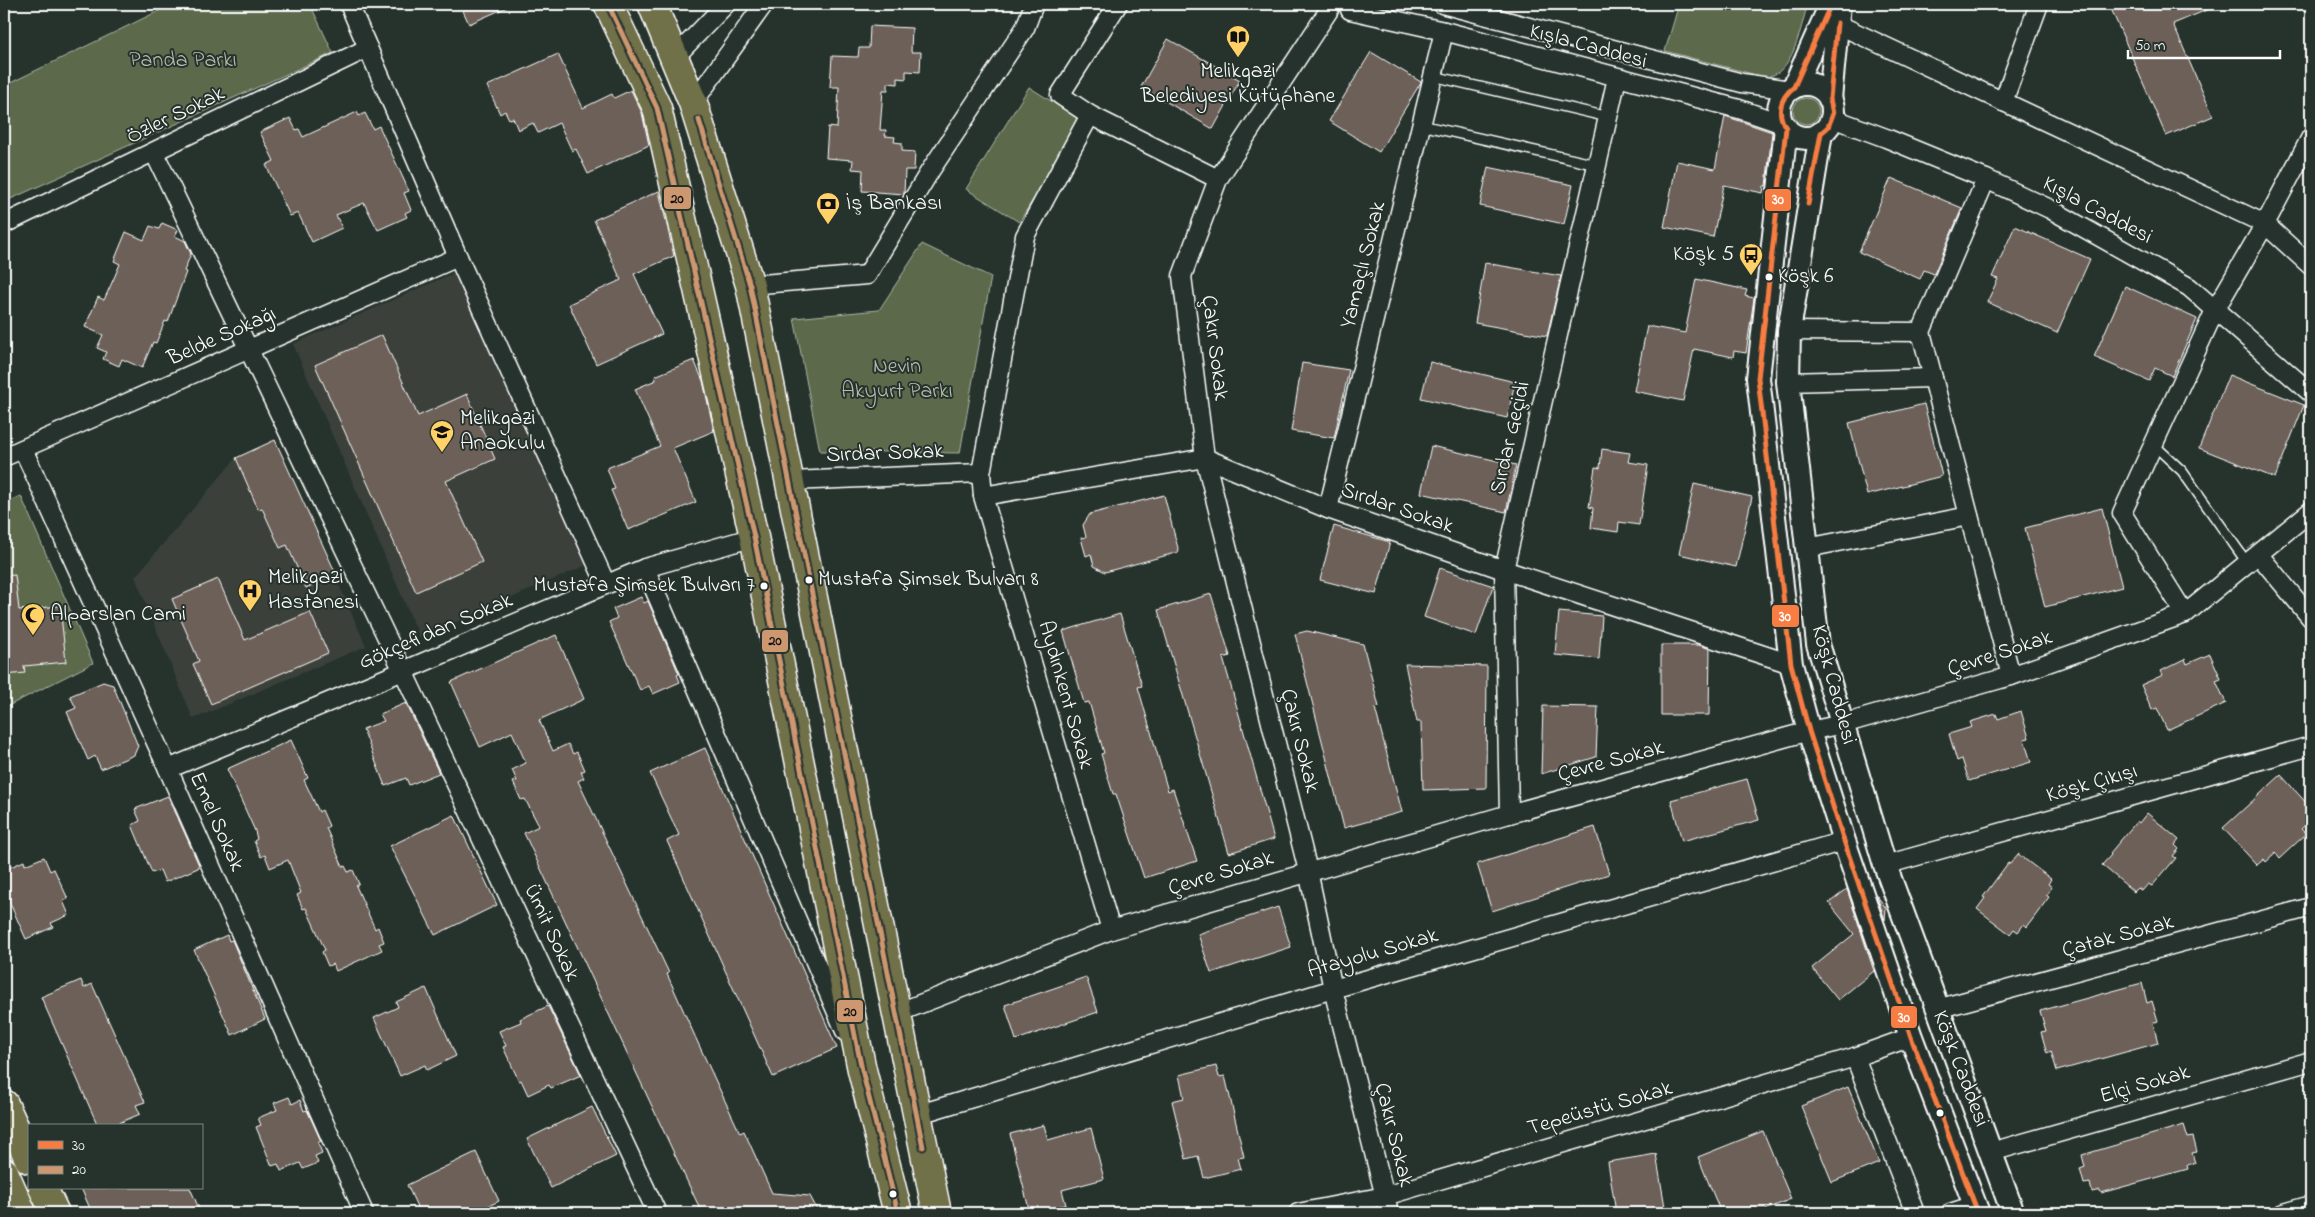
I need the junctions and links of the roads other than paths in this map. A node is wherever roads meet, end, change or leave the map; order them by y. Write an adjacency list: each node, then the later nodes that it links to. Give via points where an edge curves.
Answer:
1 (350, 4): 14 (street)
2 (608, 4): 53 (main road, via 657,108)
3 (652, 4): 15 (main road)
4 (726, 4): 15 (street)
5 (764, 4): 20 (street)
6 (1034, 4): 35 (street, via 1025,28 867,275)
7 (1118, 4): 21 (street, via 1060,95)
8 (1442, 4): 18 (street, Kışla Caddesi, via 1742,83)
9 (2038, 4): 19 (street)
10 (1325, 7): 11 (street, Kışla Caddesi, via 1341,13); 29 (street)
11 (1354, 7): 13 (street, Kışla Caddesi)
12 (1836, 11): 18 (street); 19 (street); 23 (street, Köşk Caddesi)
13 (1444, 31): 16 (street, Yamaçlı Sokak); 17 (street, Kışla Caddesi)
14 (368, 48): 27 (street, Özler Sokak); 33 (street)
15 (675, 57): 20 (main road)
16 (1433, 76): 22 (lane); 24 (street, Yamaçlı Sokak)
17 (1617, 78): 22 (street, Sırdar Geçidi); 25 (street, Kışla Caddesi, via 1739,109)
18 (1792, 88): 23 (street, via 1803,84 1822,88); 25 (street, via 1780,106)
19 (2003, 102): 32 (street)
20 (694, 103): 35 (main road)
21 (1090, 115): 29 (street); 47 (street, Aydınkent Sokak, via 1025,236)
22 (1608, 117): 28 (street, Sırdar Geçidi)
23 (1828, 117): 25 (street, via 1802,137); 30 (street, Kışla Caddesi); 37 (street, Köşk Caddesi)
24 (1421, 124): 28 (lane); 50 (street, Yamaçlı Sokak)
25 (1784, 126): 61 (street, Köşk Caddesi, via 1758,378)
26 (2311, 137): 32 (street)
27 (154, 152): 31 (street, Özler Sokak); 39 (street, Ümit Sokak)
28 (1597, 165): 57 (street, Sırdar Geçidi)
29 (1218, 179): 46 (street, Çakır Sokak, via 1182,276)
30 (1986, 179): 36 (street, Kışla Caddesi, via 2050,209 2189,287); 38 (street)
31 (4, 224)
32 (2265, 224): 34 (street); 36 (street)
33 (458, 257): 39 (street, Belde Sokağı); 58 (street)
34 (2311, 266)
35 (750, 285): 48 (main road)
36 (2215, 310): 42 (street, Kışla Caddesi); 43 (street)
37 (1789, 331): 38 (street); 41 (street, Köşk Caddesi)
38 (1921, 332): 40 (street)
39 (249, 349): 44 (street, Belde Sokağı); 62 (street, Ümit Sokak)
40 (1933, 378): 41 (street); 52 (street)
41 (1788, 382): 54 (street, Köşk Caddesi)
42 (2311, 393)
43 (2153, 444): 55 (lane, via 2182,470); 59 (street, via 2122,513)
44 (23, 449): 45 (street, Belde Sokağı); 67 (street, Emel Sokak)
45 (4, 458)
46 (1205, 458): 49 (street); 50 (street, Sırdar Sokak); 71 (street, Çakır Sokak)
47 (981, 473): 48 (street, Sırdar Sokak); 49 (street, Aydınkent Sokak)
48 (790, 481): 76 (main road)
49 (983, 496): 73 (street, Aydınkent Sokak)
50 (1328, 509): 57 (street, Sırdar Sokak)
51 (2311, 511): 55 (street, Çevre Sokak)
52 (1969, 516): 54 (street); 63 (street)
53 (754, 537): 56 (street, Gökçefidan Sokak); 80 (main road)
54 (1807, 548): 64 (street, Köşk Caddesi, via 1818,644)
55 (2254, 560): 59 (street, Çevre Sokak); 60 (street)
56 (645, 568): 58 (street, Gökçefidan Sokak); 80 (street)
57 (1504, 570): 61 (street, Sırdar Sokak); 68 (street, Sırdar Geçidi)
58 (606, 584): 62 (street, Gökçefidan Sokak)
59 (2185, 614): 63 (street, Çevre Sokak)
60 (2311, 618)
61 (1791, 664): 65 (street, Köşk Caddesi)
62 (403, 671): 67 (street, Gökçefidan Sokak); 93 (street, Ümit Sokak)
63 (2011, 676): 64 (street, Çevre Sokak)
64 (1843, 724): 65 (street, Çevre Sokak); 70 (street, Köşk Caddesi)
65 (1809, 731): 68 (street, Çevre Sokak); 69 (street, Köşk Caddesi)
66 (2311, 746): 70 (street, Köşk Çıkışı)
67 (168, 769): 92 (street, Emel Sokak)
68 (1509, 814): 71 (street, Çevre Sokak)
69 (1844, 841): 74 (street, Atayolu Sokak); 77 (street, Köşk Caddesi)
70 (1885, 865): 75 (street, Köşk Caddesi)
71 (1308, 871): 73 (street, Çevre Sokak); 74 (street, Çakır Sokak)
72 (2311, 908): 75 (street, Çatak Sokak)
73 (1111, 930): 76 (street, Çevre Sokak)
74 (1333, 989): 82 (street, Atayolu Sokak); 87 (street, Çakır Sokak)
75 (1938, 1009): 83 (street, Köşk Caddesi)
76 (897, 1012): 82 (main road)
77 (1911, 1037): 78 (street, Tepeüstü Sokak); 89 (street, Köşk Caddesi)
78 (1855, 1057): 87 (street, Tepeüstü Sokak); 98 (street)
79 (2311, 1061): 83 (street, Elçi Sokak)
80 (862, 1070): 94 (main road)
81 (4, 1104): 84 (main road)
82 (916, 1115): 95 (main road)
83 (1991, 1152): 100 (street, Köşk Caddesi)
84 (28, 1157)
85 (6, 1182): 90 (main road)
86 (44, 1190): 91 (main road)
87 (1385, 1196): 96 (street, Tepeüstü Sokak); 97 (street, Çakır Sokak)
88 (2311, 1205): 101 (street)
89 (1976, 1209): 99 (street)
90 (22, 1213)
91 (55, 1213)
92 (364, 1213)
93 (657, 1213)
94 (898, 1213)
95 (937, 1213)
96 (1298, 1213)
97 (1389, 1213)
98 (1915, 1213)
99 (1950, 1213)
100 (2013, 1213)
101 (2283, 1213)

